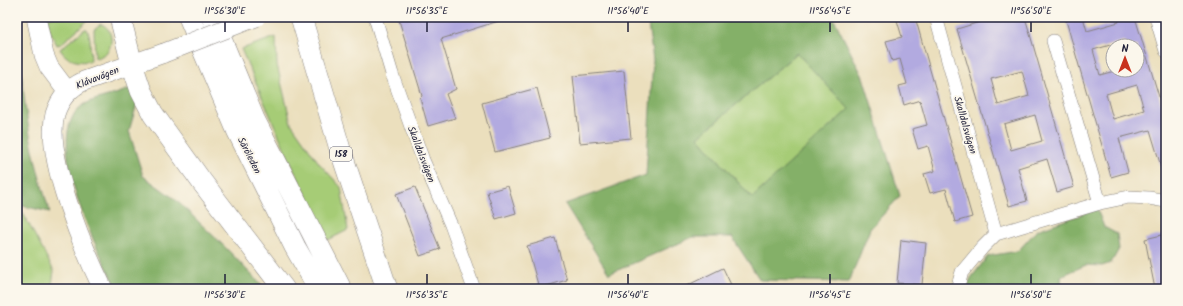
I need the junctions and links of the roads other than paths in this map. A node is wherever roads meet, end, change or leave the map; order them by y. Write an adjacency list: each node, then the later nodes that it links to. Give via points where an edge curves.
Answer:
1 (36, 17): 13 (street, via 44,55 52,72)
2 (120, 17): 12 (main road)
3 (190, 17): 19 (main road, Säröleden, via 237,130 295,247)
4 (212, 17): 20 (main road, Säröleden, via 254,119)
5 (256, 17): 12 (street, Klåvavägen, bridge)
6 (301, 17): 21 (main road, 158, via 340,149)
7 (376, 17): 22 (street, Skalldalsvägen, via 392,74)
8 (936, 17): 16 (street, Skalldalsvägen)
9 (1156, 17): 11 (street)
10 (1053, 41): 15 (street)
11 (1166, 51)
12 (132, 64): 13 (street, Klåvavägen, via 84,81); 18 (main road, via 141,91 153,114)
13 (67, 91): 17 (street, Klåvavägen, via 57,108 54,121 57,159 80,236)
14 (1166, 201): 15 (street, via 1129,197)
15 (1100, 202): 16 (street)
16 (996, 234): 23 (street, via 962,272)
17 (103, 289)
18 (284, 289)
19 (319, 289)
20 (342, 289)
21 (387, 289)
22 (474, 289)
23 (957, 289)

